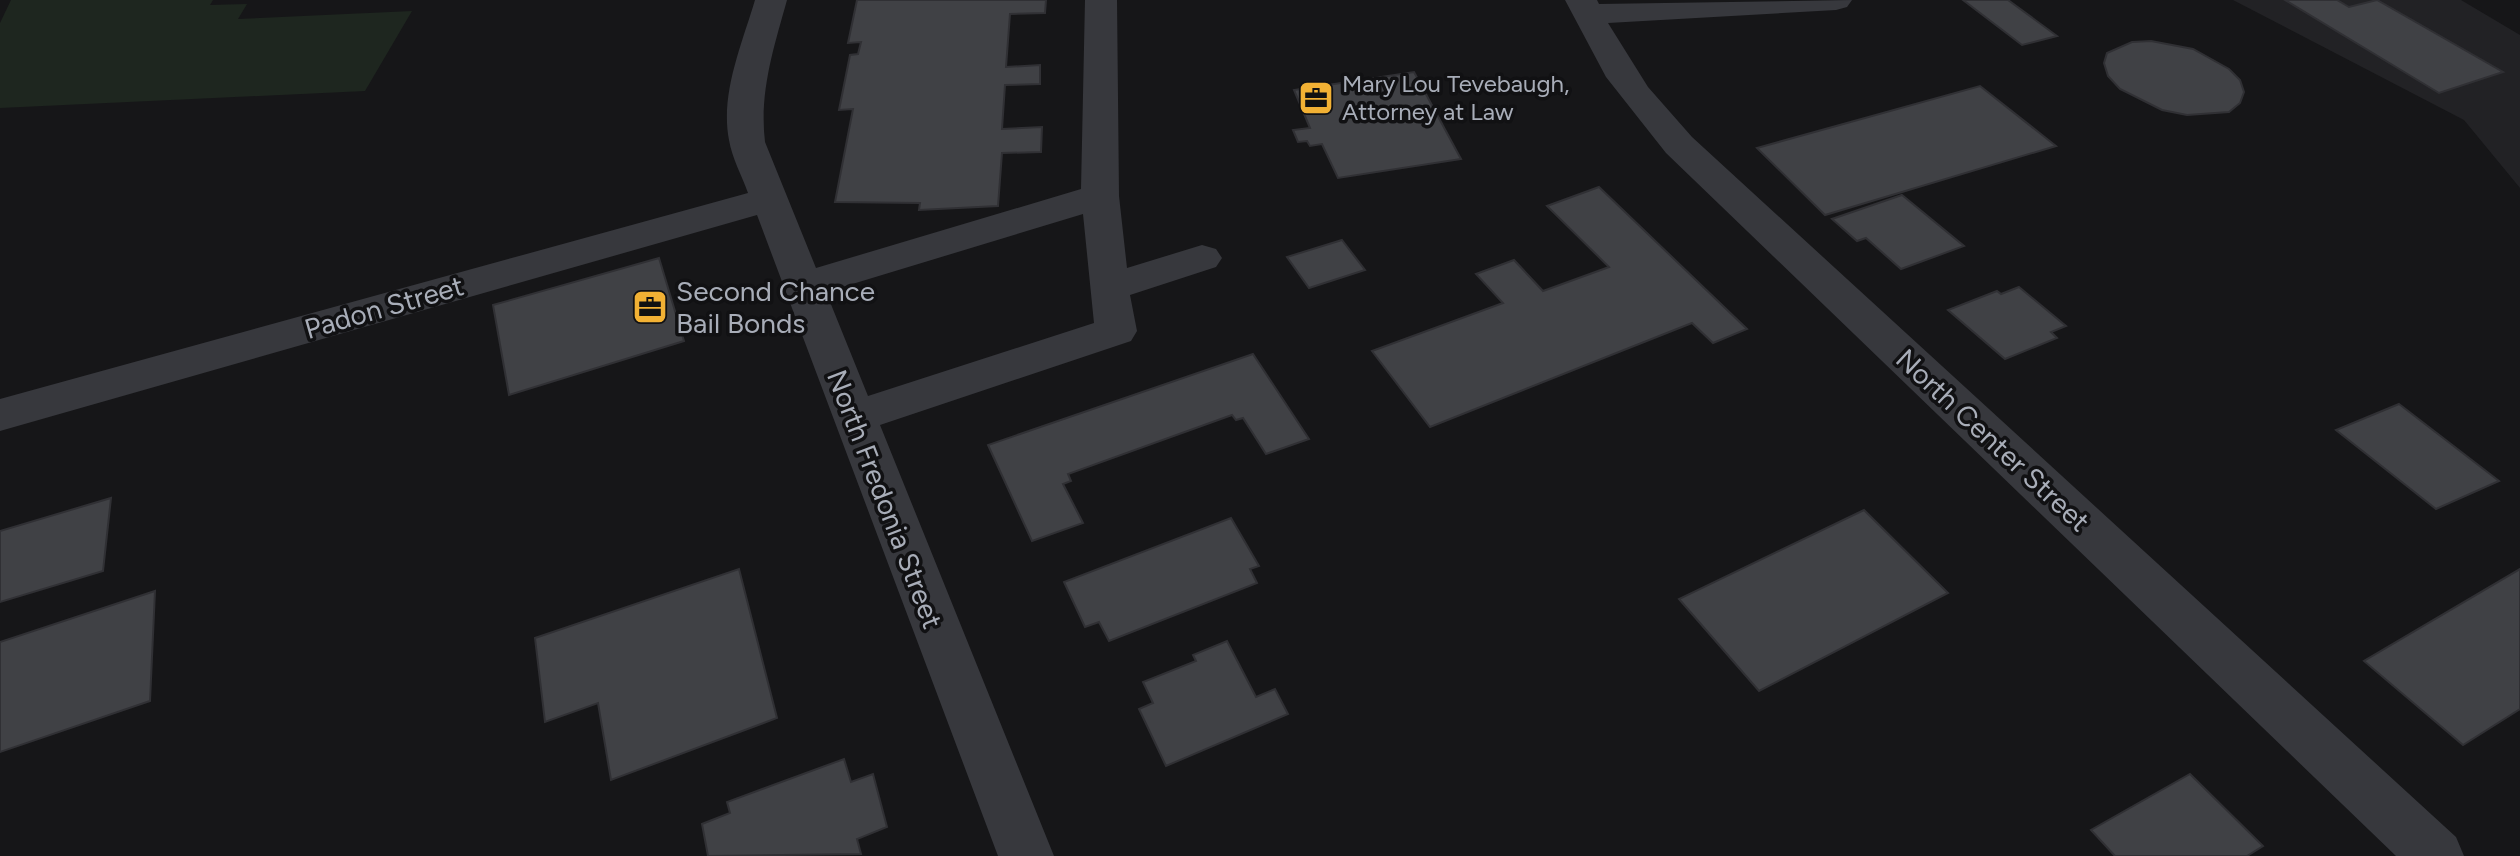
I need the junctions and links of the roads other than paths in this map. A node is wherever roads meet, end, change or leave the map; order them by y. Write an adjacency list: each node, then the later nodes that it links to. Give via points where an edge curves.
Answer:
1 (771, 0): 7 (street, North Fredonia Street, via 744,112 747,142)
2 (1101, 0): 6 (street)
3 (1836, 0): 4 (street)
4 (1792, 1): 5 (street)
5 (1584, 7): 14 (street, North Center Street, via 1642,107 1679,145)
6 (1100, 196): 9 (street); 10 (street)
7 (767, 200): 9 (street, North Fredonia Street); 11 (street, Padon Street)
8 (1202, 258): 10 (street)
9 (801, 286): 12 (street, North Fredonia Street)
10 (1109, 288): 12 (street, via 1116,331)
11 (0, 415)
12 (853, 417): 13 (street, North Fredonia Street)
13 (1026, 856)
14 (2436, 856)

